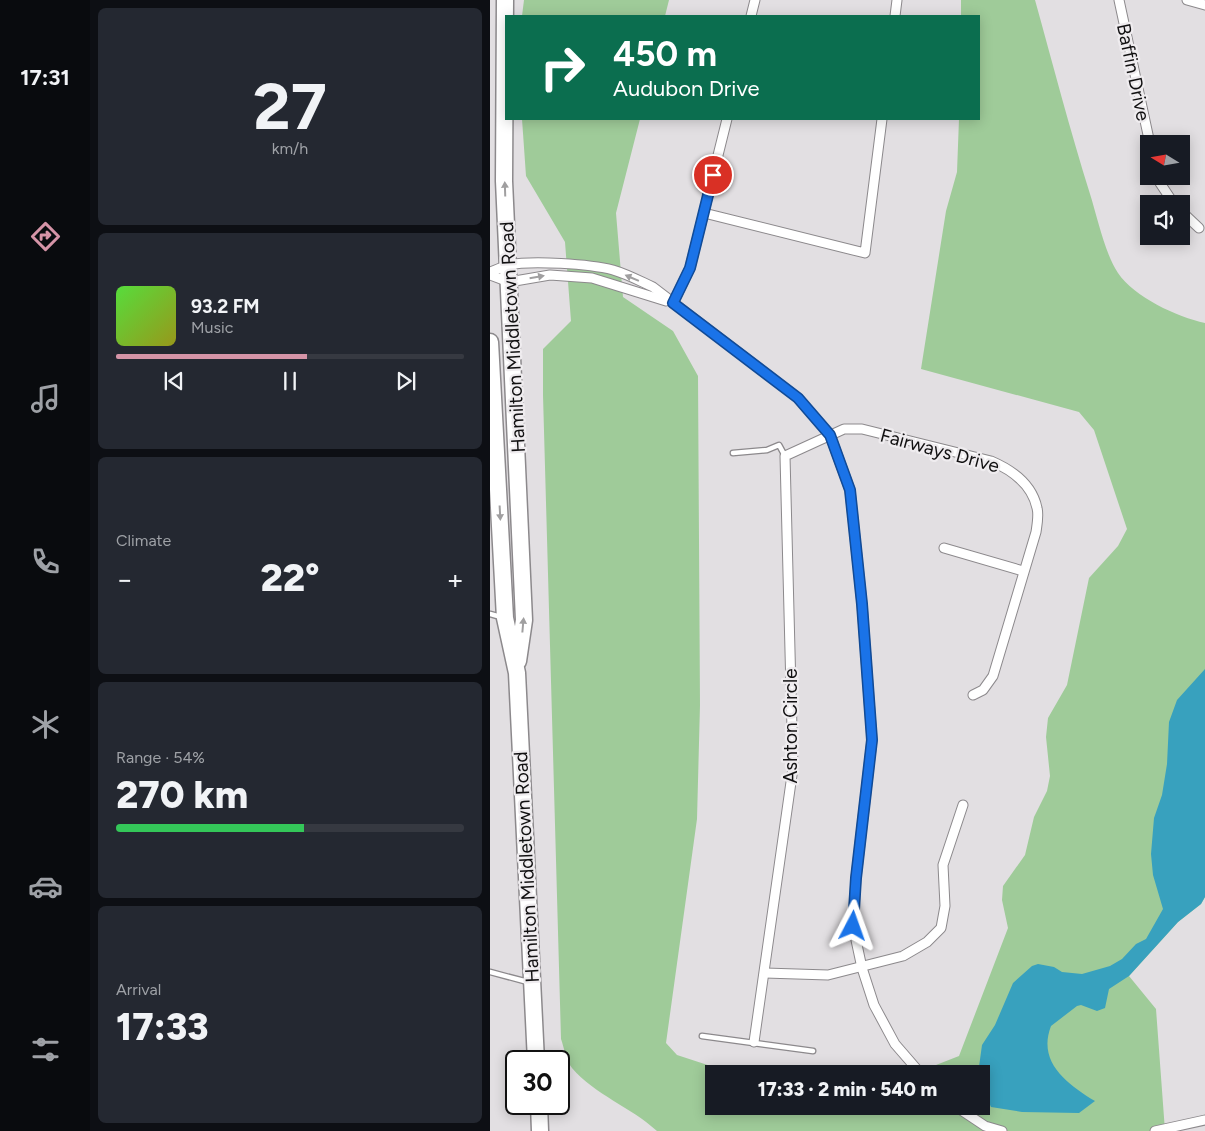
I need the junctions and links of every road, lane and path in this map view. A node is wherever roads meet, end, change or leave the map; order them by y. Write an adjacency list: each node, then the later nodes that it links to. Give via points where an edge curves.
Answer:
1 (505, 0): 15 (highway, Hamilton Middletown Road, one-way to 1, via 504,181)
2 (755, 0): 7 (street)
3 (897, 0): 8 (street)
4 (1119, 0): 11 (street, Baffin Drive)
5 (1187, 0): 6 (street)
6 (1205, 5)
7 (751, 15)
8 (895, 15)
9 (727, 120): 12 (street)
10 (882, 120): 12 (street, via 865,253)
11 (1148, 135)
12 (704, 213): 17 (street, via 690,268)
13 (1190, 220): 14 (street)
14 (1199, 228)
15 (509, 273): 16 (street); 16 (street); 17 (street, one-way to 17, via 592,278); 17 (street, one-way to 15, via 653,287 612,270 552,264); 25 (highway, Hamilton Middletown Road, one-way to 15, via 524,620)
16 (490, 274)
17 (673, 303): 19 (street, via 798,398)
18 (490, 342): 24 (highway, Hamilton Middletown Road, one-way to 24)
19 (830, 435): 21 (street); 23 (street, Fairways Drive, via 844,429 862,429 1011,470 1028,488 1038,508 1036,532); 28 (street, via 850,490 872,740 853,926)
20 (733, 453): 21 (lane, via 767,450 779,445)
21 (786, 456): 30 (street, Ashton Circle, via 793,768)
22 (944, 548): 23 (street)
23 (1023, 571): 26 (street, Fairways Drive, via 993,676 983,690)
24 (498, 616): 25 (highway, Hamilton Middletown Road)
25 (517, 673): 31 (highway, Hamilton Middletown Road)
26 (973, 695)
27 (964, 805): 28 (street, via 943,865 945,906 940,928 927,942 903,956)
28 (862, 968): 30 (street, via 828,975); 36 (street, via 874,1006 895,1044)
29 (490, 972): 31 (lane)
30 (765, 973): 33 (street, Ashton Circle)
31 (532, 983): 34 (highway, Hamilton Middletown Road)
32 (702, 1036): 33 (lane)
33 (754, 1042): 35 (lane)
34 (535, 1050)
35 (813, 1051)
36 (913, 1065)
37 (539, 1115): 40 (highway)
38 (968, 1115): 41 (street, via 985,1126)
39 (1205, 1120): 42 (street)
40 (540, 1131)
41 (1002, 1131)
42 (1155, 1131)

